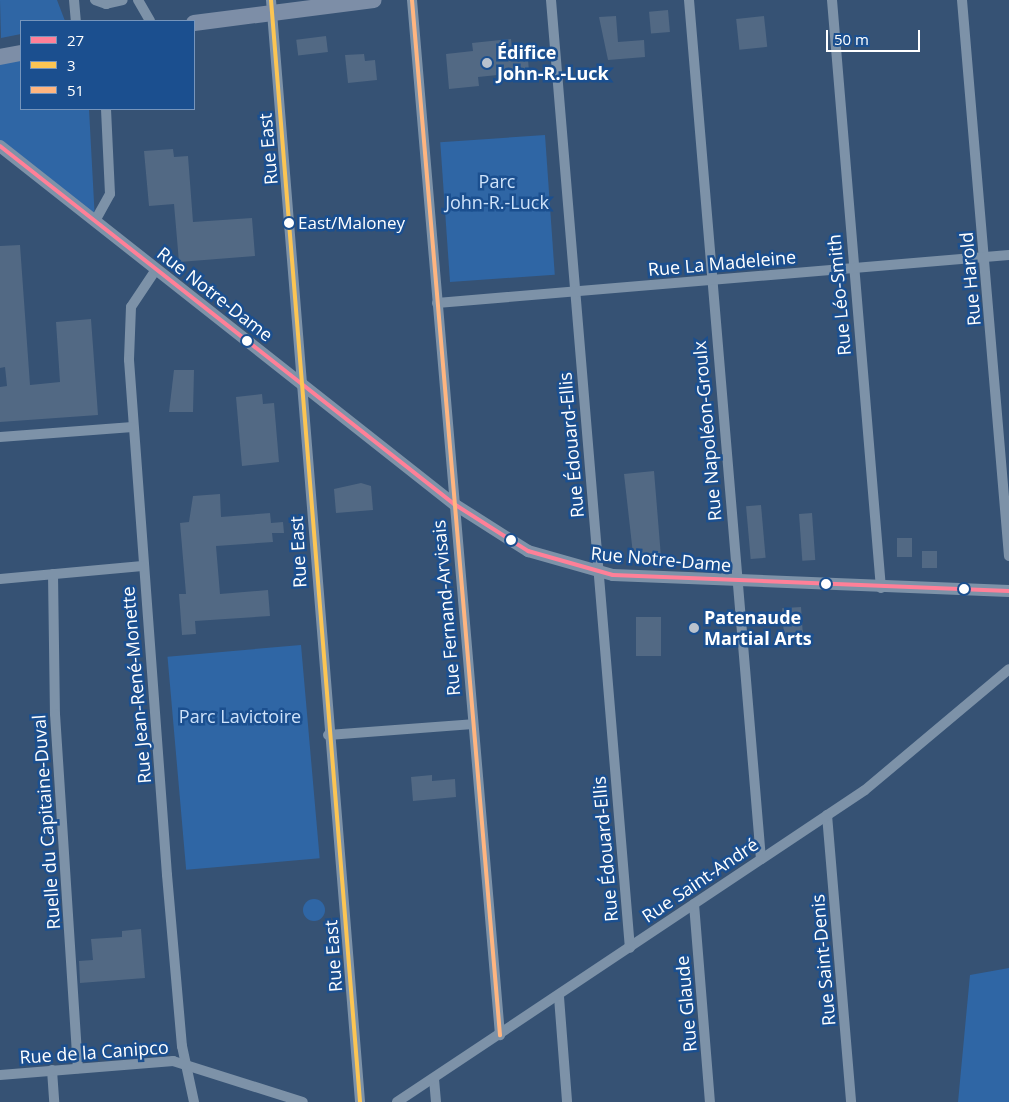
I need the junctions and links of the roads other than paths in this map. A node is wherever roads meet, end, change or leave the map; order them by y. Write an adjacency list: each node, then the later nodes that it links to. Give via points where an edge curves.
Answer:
1 (74, 0): 12 (street)
2 (95, 0): 3 (street, via 106,4)
3 (123, 0)
4 (138, 0): 13 (street)
5 (374, 0): 11 (main road)
6 (412, 0): 26 (street, Rue Fernand-Arvisais)
7 (551, 0): 25 (street, Rue Édouard-Ellis)
8 (689, 0): 24 (street, Rue Napoléon-Groulx)
9 (832, 0): 22 (street, Rue Léo-Smith)
10 (962, 0): 21 (street, Rue Harold)
11 (272, 6): 14 (main road); 27 (street, Rue East)
12 (76, 20)
13 (149, 20)
14 (195, 23)
15 (20, 53): 16 (main road)
16 (0, 56)
17 (106, 110): 19 (street, via 110,194)
18 (0, 146): 19 (street, Rue Notre-Dame)
19 (95, 221): 23 (street, Rue Notre-Dame)
20 (1009, 255): 21 (street, Rue La Madeleine)
21 (985, 258): 22 (street, Rue La Madeleine); 31 (street, Rue Harold)
22 (853, 268): 24 (street, Rue La Madeleine); 37 (street, Rue Léo-Smith)
23 (155, 271): 27 (street, Rue Notre-Dame); 28 (street, Rue Jean-René-Monette, via 141,287 129,317)
24 (711, 280): 25 (street, Rue La Madeleine); 36 (street, Rue Napoléon-Groulx)
25 (574, 291): 26 (street, Rue La Madeleine); 33 (street, Rue Édouard-Ellis)
26 (437, 302): 30 (street, Rue Fernand-Arvisais)
27 (305, 386): 30 (street, Rue Notre-Dame); 41 (street, Rue East)
28 (133, 427): 29 (street); 32 (street, Rue Jean-René-Monette)
29 (0, 437)
30 (454, 504): 33 (street, Rue Notre-Dame, via 528,551); 40 (street, Rue Fernand-Arvisais)
31 (1009, 556)
32 (142, 566): 34 (street); 48 (street, Rue Jean-René-Monette, via 182,1046)
33 (597, 573): 36 (street, Rue Notre-Dame); 45 (street, Rue Édouard-Ellis)
34 (53, 574): 35 (street); 49 (street, Ruelle du Capitaine-Duval, via 55,714)
35 (0, 579)
36 (736, 583): 37 (street, Rue Notre-Dame); 43 (street, Rue Napoléon-Groulx)
37 (881, 588): 38 (street, Rue Notre-Dame)
38 (1009, 590)
39 (1009, 669): 42 (street, Rue Saint-André, via 886,774)
40 (473, 724): 41 (street); 47 (street, Rue Fernand-Arvisais)
41 (328, 735): 56 (street, Rue East)
42 (827, 815): 43 (street, Rue Saint-André); 61 (street, Rue Saint-Denis)
43 (761, 859): 44 (street, Rue Saint-André)
44 (694, 904): 45 (street, Rue Saint-André); 60 (street, Rue Glaude)
45 (630, 948): 46 (street, Rue Saint-André)
46 (558, 997): 47 (street, Rue Saint-André); 59 (street)
47 (500, 1035): 52 (street, Rue Saint-André)
48 (188, 1065): 49 (street, Rue de la Canipco, via 173,1061); 54 (street, Rue Jean-René-Monette); 55 (street, Rue de la Canipco, via 226,1081)
49 (78, 1068): 50 (street, Rue de la Canipco)
50 (52, 1070): 51 (street, Rue de la Canipco); 53 (street)
51 (0, 1075)
52 (434, 1079): 57 (street, Rue Saint-André); 58 (street)
53 (54, 1102)
54 (194, 1102)
55 (303, 1102)
56 (360, 1102)
57 (398, 1102)
58 (436, 1102)
59 (567, 1102)
60 (710, 1102)
61 (851, 1102)

